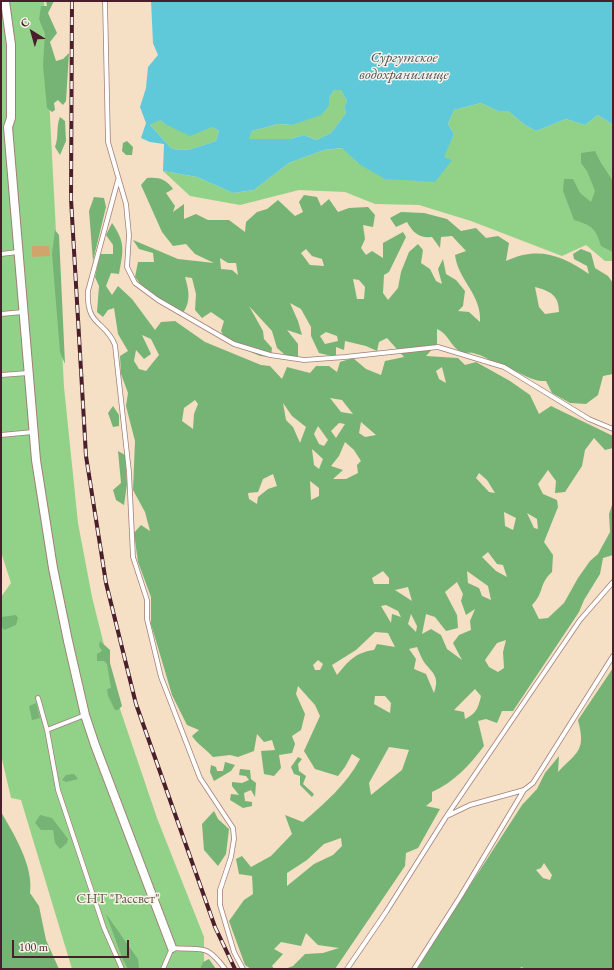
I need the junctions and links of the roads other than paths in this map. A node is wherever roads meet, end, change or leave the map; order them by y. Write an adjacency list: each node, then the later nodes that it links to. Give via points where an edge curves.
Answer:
1 (5, 1): 3 (street, via 11,45 11,118)
2 (105, 1): 4 (lane, via 108,142)
3 (4, 128): 5 (street)
4 (118, 180): 11 (lane, via 126,204 129,235 127,267 135,283 158,300 234,344 270,355 304,360 438,347 504,367 589,419); 25 (lane, via 87,303 91,315 99,326 111,335 115,345 129,472 133,557 146,600 147,619 161,677 200,778 233,828 231,857 220,890 220,905 234,952)
5 (19, 252): 6 (lane); 7 (street)
6 (1, 254)
7 (23, 312): 8 (lane); 9 (street)
8 (1, 314)
9 (28, 373): 10 (lane); 12 (street)
10 (1, 375)
11 (613, 429)
12 (34, 432): 13 (lane); 17 (street, via 53,568)
13 (1, 435)
14 (613, 582): 20 (lane, via 580,620)
15 (613, 656): 19 (lane, via 533,782)
16 (38, 698): 18 (lane)
17 (85, 715): 18 (lane); 21 (street)
18 (47, 730): 22 (lane, via 58,790 104,928)
19 (524, 790): 20 (lane, via 470,805); 27 (lane)
20 (446, 817): 26 (lane, via 386,912)
21 (172, 948): 23 (lane); 24 (lane, via 205,949 215,955)
22 (122, 969)
23 (163, 969)
24 (225, 969)
25 (243, 969)
26 (346, 969)
27 (414, 969)

